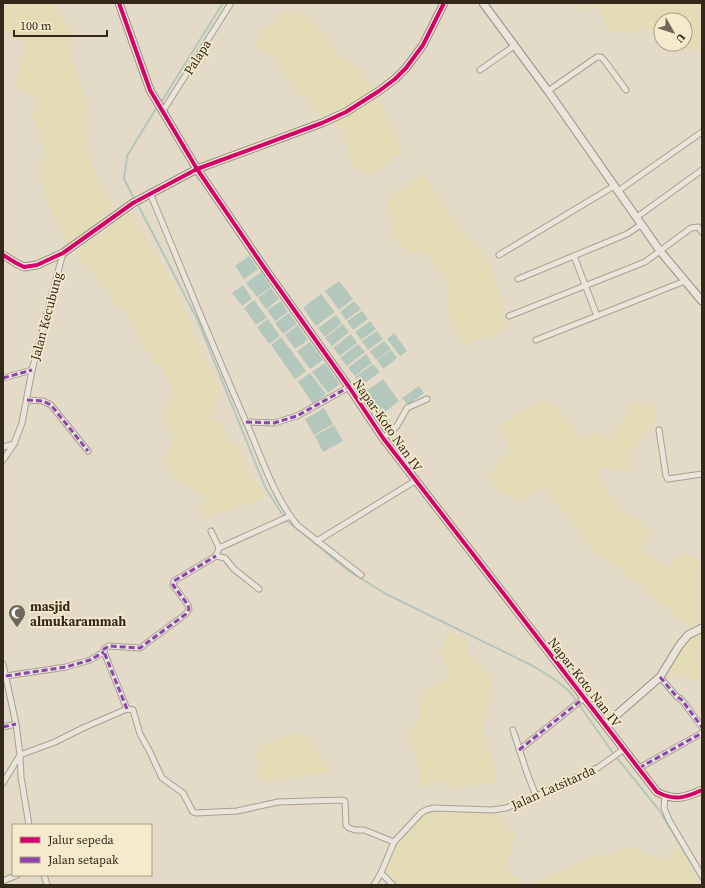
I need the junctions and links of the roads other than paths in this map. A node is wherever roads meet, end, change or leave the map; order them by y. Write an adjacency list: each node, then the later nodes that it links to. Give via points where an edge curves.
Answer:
1 (119, 3): 9 (street, Napar-Koto Nan IV, via 150,90)
2 (230, 3): 9 (street, Palapa)
3 (444, 3): 11 (street, via 416,56 396,78 379,91 346,112 322,123)
4 (482, 3): 5 (street)
5 (514, 46): 6 (street); 8 (street)
6 (480, 70)
7 (626, 90): 8 (street, via 604,60 597,57)
8 (548, 91): 13 (street)
9 (163, 110): 11 (street, Napar-Koto Nan IV)
10 (702, 132): 13 (street)
11 (197, 169): 14 (street); 32 (street, Napar-Koto Nan IV)
12 (702, 170): 15 (street)
13 (616, 188): 15 (street); 21 (street)
14 (150, 193): 19 (street); 35 (street)
15 (636, 217): 16 (street)
16 (642, 224): 18 (street); 22 (street, via 627,234)
17 (702, 232): 18 (street, via 698,227 691,228)
18 (660, 251): 24 (street); 25 (street, via 645,262)
19 (63, 253): 20 (street, via 37,265 24,267); 30 (street, Jalan Kecubung)
20 (3, 255)
21 (499, 255)
22 (574, 256): 23 (street); 25 (street)
23 (518, 279)
24 (685, 281): 26 (street); 28 (street)
25 (585, 286): 27 (street); 28 (street)
26 (702, 301)
27 (508, 316)
28 (597, 316): 29 (street)
29 (536, 340)
30 (32, 370): 31 (street); 34 (street, Jalan Kecubung)
31 (3, 378)
32 (349, 387): 35 (street, via 297,416 274,423); 37 (street, Napar-Koto Nan IV)
33 (427, 399): 37 (street, via 407,408 397,426)
34 (27, 400): 38 (street, Jalan Kecubung); 40 (street, via 43,401 51,405)
35 (246, 422): 44 (street)
36 (659, 430): 42 (street, via 666,476 668,478)
37 (382, 438): 43 (street, Napar-Koto Nan IV)
38 (14, 444): 39 (street); 41 (street, Jalan Kecubung)
39 (3, 447)
40 (88, 451)
41 (3, 460)
42 (702, 474)
43 (415, 480): 46 (street); 56 (street, Napar-Koto Nan IV)
44 (287, 517): 46 (street); 47 (street)
45 (211, 531): 47 (street)
46 (317, 541): 49 (street)
47 (219, 548): 48 (street)
48 (216, 556): 50 (street, via 225,558 234,569); 52 (street, via 174,580 173,585 188,605 186,614 144,647 136,649 109,646)
49 (360, 575)
50 (259, 589)
51 (702, 628): 55 (street, via 686,638)
52 (104, 652): 54 (street, via 90,660 66,667); 57 (street)
53 (3, 664): 54 (street)
54 (6, 676): 58 (street)
55 (660, 677): 59 (street); 61 (street, via 677,697 681,698)
56 (584, 698): 59 (street, Napar-Koto Nan IV); 64 (street)
57 (128, 708): 66 (street, via 55,742); 73 (street, via 133,710 140,734 162,778 183,793 193,812 237,811 278,802 342,800 349,828 364,830)
58 (16, 724): 60 (street); 66 (street)
59 (605, 725): 65 (street, Napar-Koto Nan IV)
60 (3, 727)
61 (702, 727)
62 (513, 730): 64 (street)
63 (702, 733): 67 (street)
64 (519, 750): 70 (street)
65 (624, 750): 67 (street, Napar-Koto Nan IV); 70 (street, Jalan Latsitarda, via 599,767)
66 (20, 754): 68 (street); 72 (street, via 21,777)
67 (639, 768): 71 (street, Napar-Koto Nan IV, via 657,792)
68 (3, 783)
69 (702, 790): 71 (street, via 689,797)
70 (536, 796): 73 (street, Jalan Latsitarda, via 515,805 492,810 426,810)
71 (665, 796): 76 (street, via 664,808 669,820)
72 (30, 824)
73 (390, 840): 74 (street, Jalan Latsitarda)
74 (381, 873): 78 (street, Jalan Latsitarda); 79 (street)
75 (15, 876): 77 (street)
76 (702, 876)
77 (3, 881)
78 (374, 885)
79 (393, 885)

